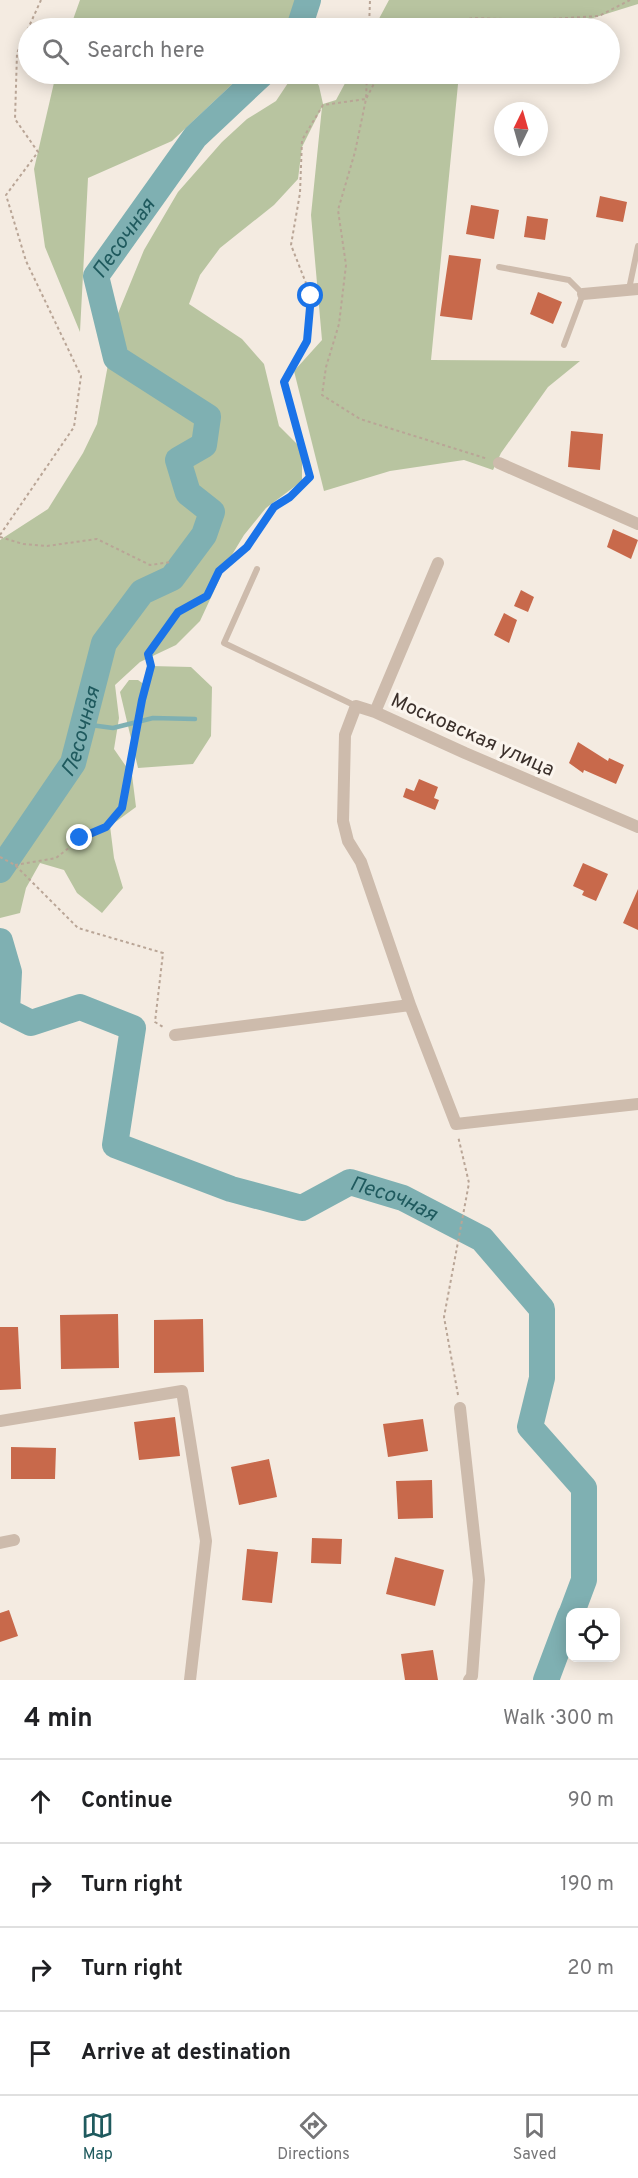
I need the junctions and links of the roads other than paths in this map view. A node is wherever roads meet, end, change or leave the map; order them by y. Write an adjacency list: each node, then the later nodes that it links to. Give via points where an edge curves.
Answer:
1 (638, 246): 3 (lane)
2 (499, 267): 4 (lane, via 569,280)
3 (633, 290): 4 (street)
4 (583, 294): 5 (lane)
5 (564, 345)
6 (499, 463): 7 (street)
7 (638, 524)
8 (438, 563): 11 (street, Московская улица)
9 (257, 570): 10 (lane, via 224,643)
10 (356, 706): 11 (street); 13 (street, via 345,735 343,820)
11 (375, 712): 12 (street, Московская улица)
12 (638, 827)
13 (410, 1005): 14 (street); 15 (street, via 456,1124)
14 (175, 1035)
15 (638, 1104)
16 (460, 1408): 21 (street, via 479,1580)
17 (0, 1421): 20 (street, via 182,1391 206,1541)
18 (14, 1540): 19 (street)
19 (0, 1543)
20 (190, 1680)
21 (469, 1680)

